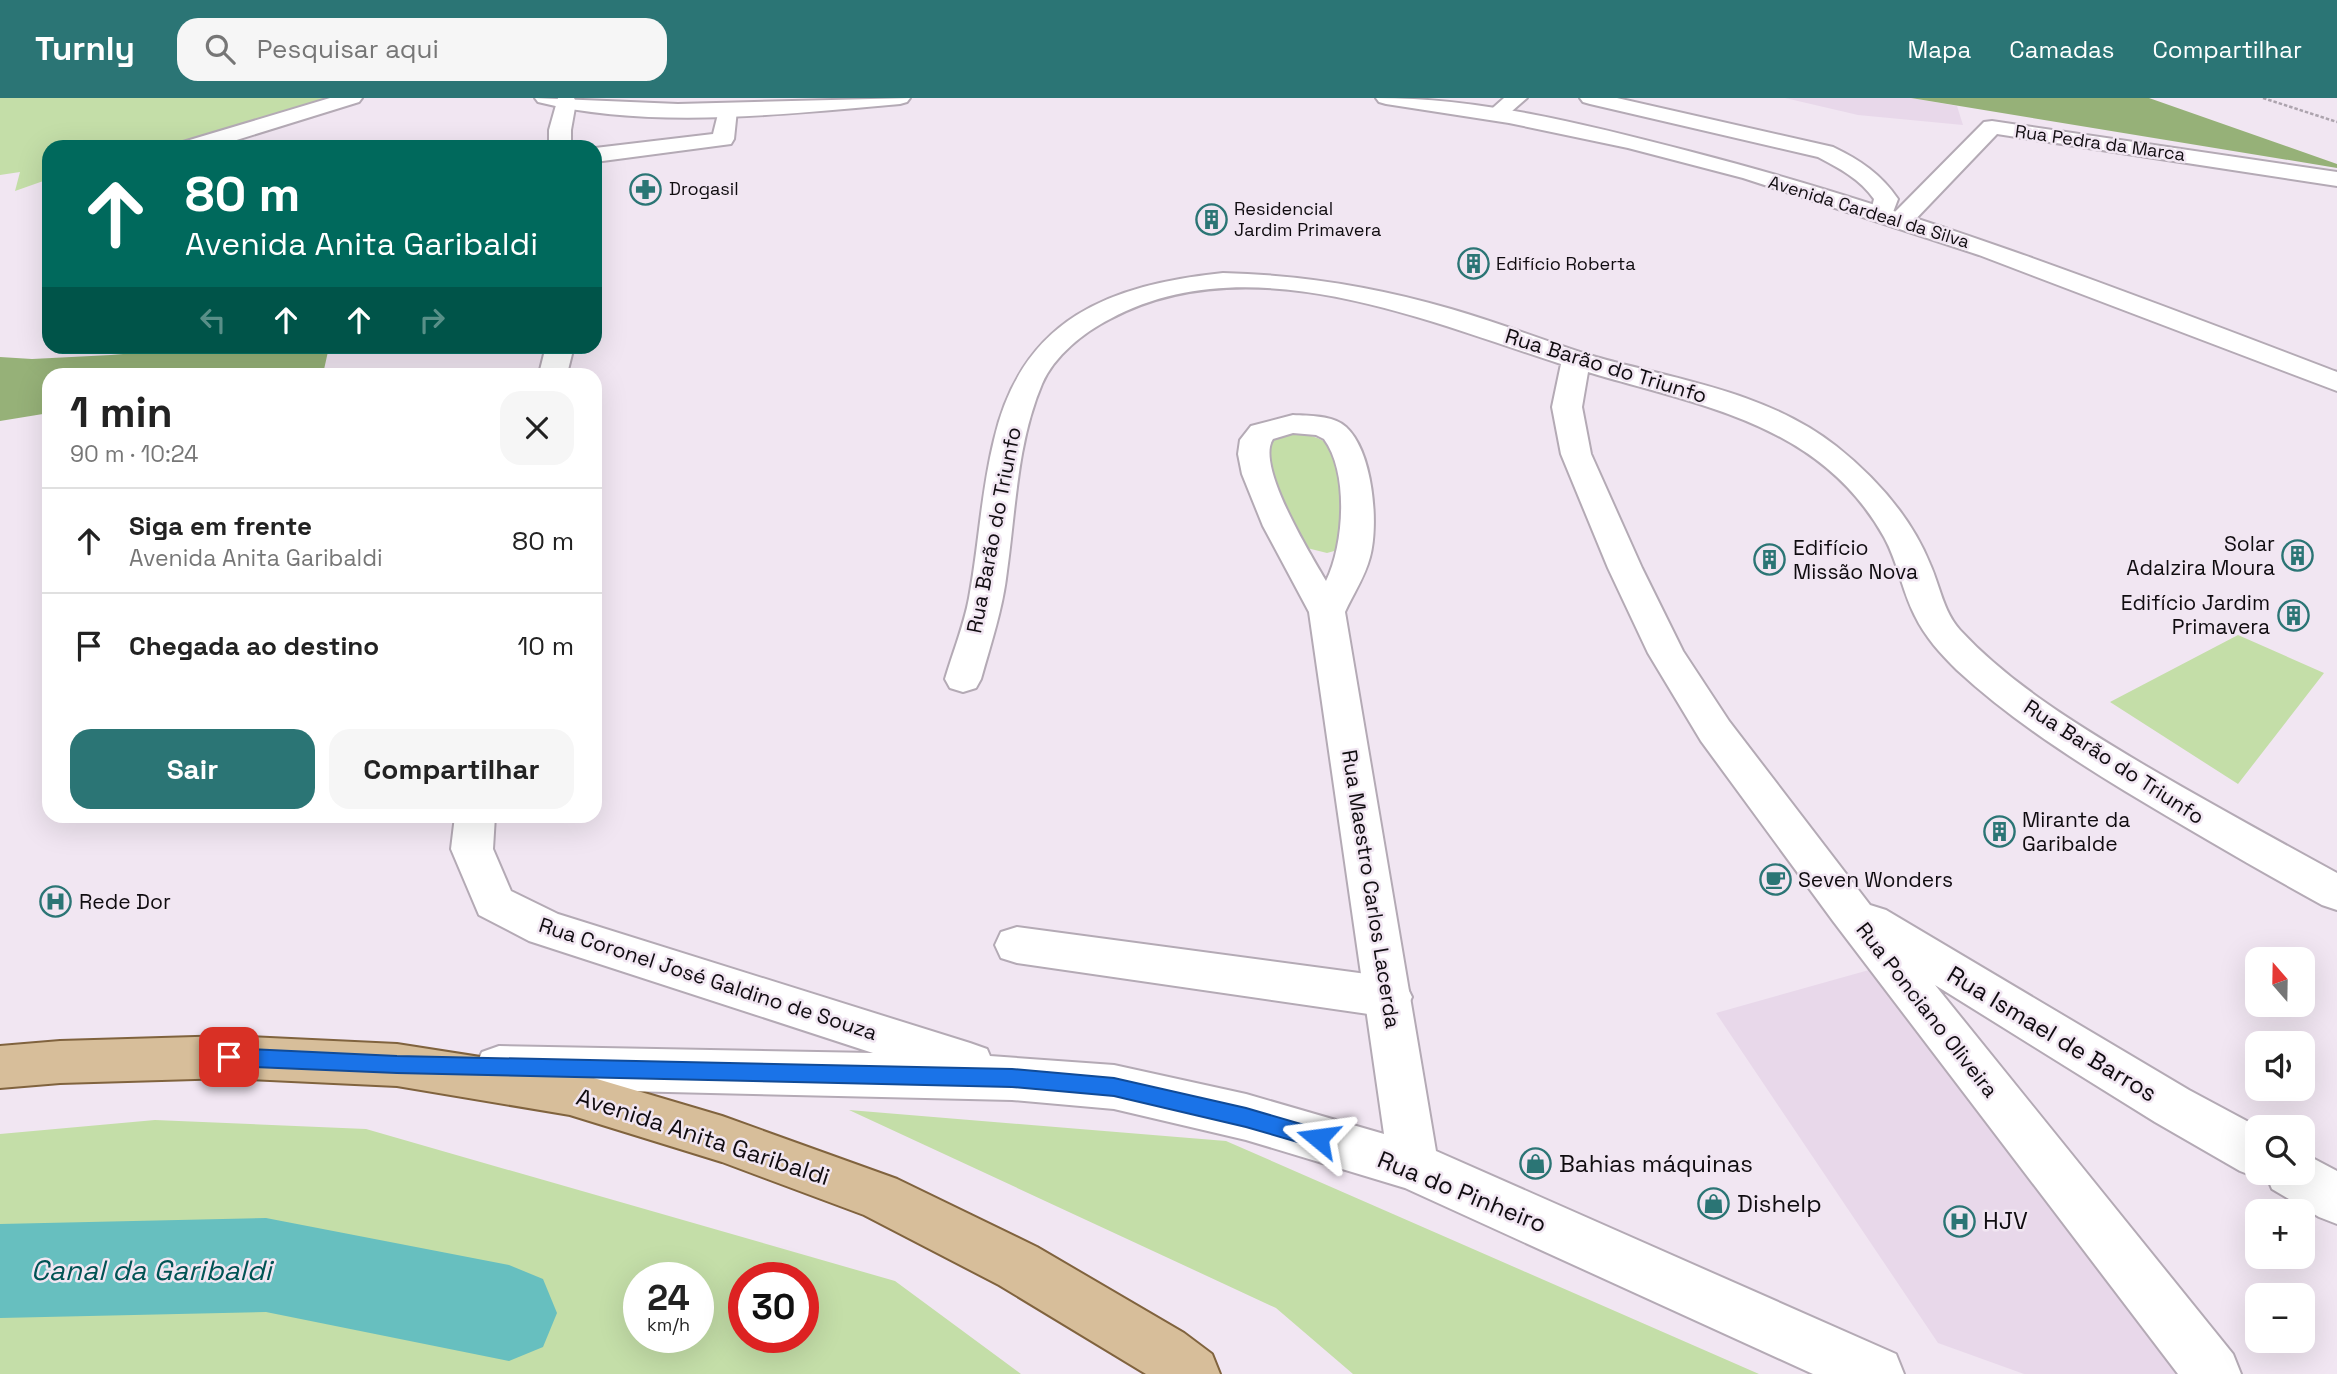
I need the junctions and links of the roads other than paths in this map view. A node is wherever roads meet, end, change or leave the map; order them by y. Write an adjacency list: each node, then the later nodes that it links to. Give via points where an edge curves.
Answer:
1 (352, 98): 12 (street)
2 (893, 98): 3 (street); 10 (street)
3 (900, 98)
4 (1386, 98): 8 (street, Avenida Cardeal da Silva)
5 (1517, 98): 11 (street)
6 (1590, 98): 16 (street, via 1825,152 1876,183)
7 (555, 100): 10 (street); 13 (street)
8 (1430, 100): 9 (street, Avenida Cardeal da Silva)
9 (1473, 104): 11 (street, Avenida Cardeal da Silva)
10 (727, 110): 14 (street, via 723,139)
11 (1497, 114): 16 (street, Avenida Cardeal da Silva, via 1686,157)
12 (214, 140)
13 (560, 140)
14 (602, 154)
15 (2337, 179): 16 (street, Rua Pedra da Marca, via 1992,127)
16 (1891, 218): 18 (street, Avenida Cardeal da Silva, via 1985,248)
17 (1576, 360): 20 (street, Rua Barão do Triunfo, via 1425,309 1314,287 1216,281 1158,290 1110,306 1072,328 1041,359 1022,396 1008,440 986,602); 22 (street, Rua Barão do Triunfo, via 1703,395 1768,418 1809,441 1846,470 1889,519 1910,555 1924,603 1943,635 1974,664 2074,742); 23 (street, Rua Ponciano Oliveira, via 1567,407 1576,454 1666,653 1715,731)
18 (2337, 382)
19 (1327, 612): 19 (street, Rua Maestro Carlos Lacerda, via 1354,557 1358,529 1349,454 1333,431 1315,425 1270,428 1256,438 1251,451 1256,470 1288,544); 25 (street, Rua Maestro Carlos Lacerda)
20 (963, 679)
21 (474, 823): 28 (street, Rua Coronel José Galdino de Souza, via 472,849 494,903 545,928)
22 (2337, 893)
23 (1848, 909): 29 (street, Rua Ismael de Barros); 35 (street, Rua Ponciano Oliveira)
24 (1017, 945): 25 (street)
25 (1389, 997): 30 (street, Rua Maestro Carlos Lacerda)
26 (397, 1065): 27 (main road, Avenida Anita Garibaldi, via 229,1057); 28 (street, Rua do Pinheiro); 33 (main road, Avenida Anita Garibaldi, via 570,1093 722,1139 879,1196 1018,1266)
27 (0, 1067)
28 (1012, 1078): 30 (street, Rua do Pinheiro, via 1114,1087 1246,1117)
29 (2245, 1146)
30 (1413, 1166): 34 (street, Rua do Pinheiro)
31 (2313, 1185): 32 (street)
32 (2337, 1199)
33 (1192, 1374)
34 (1876, 1374)
35 (2213, 1374)

